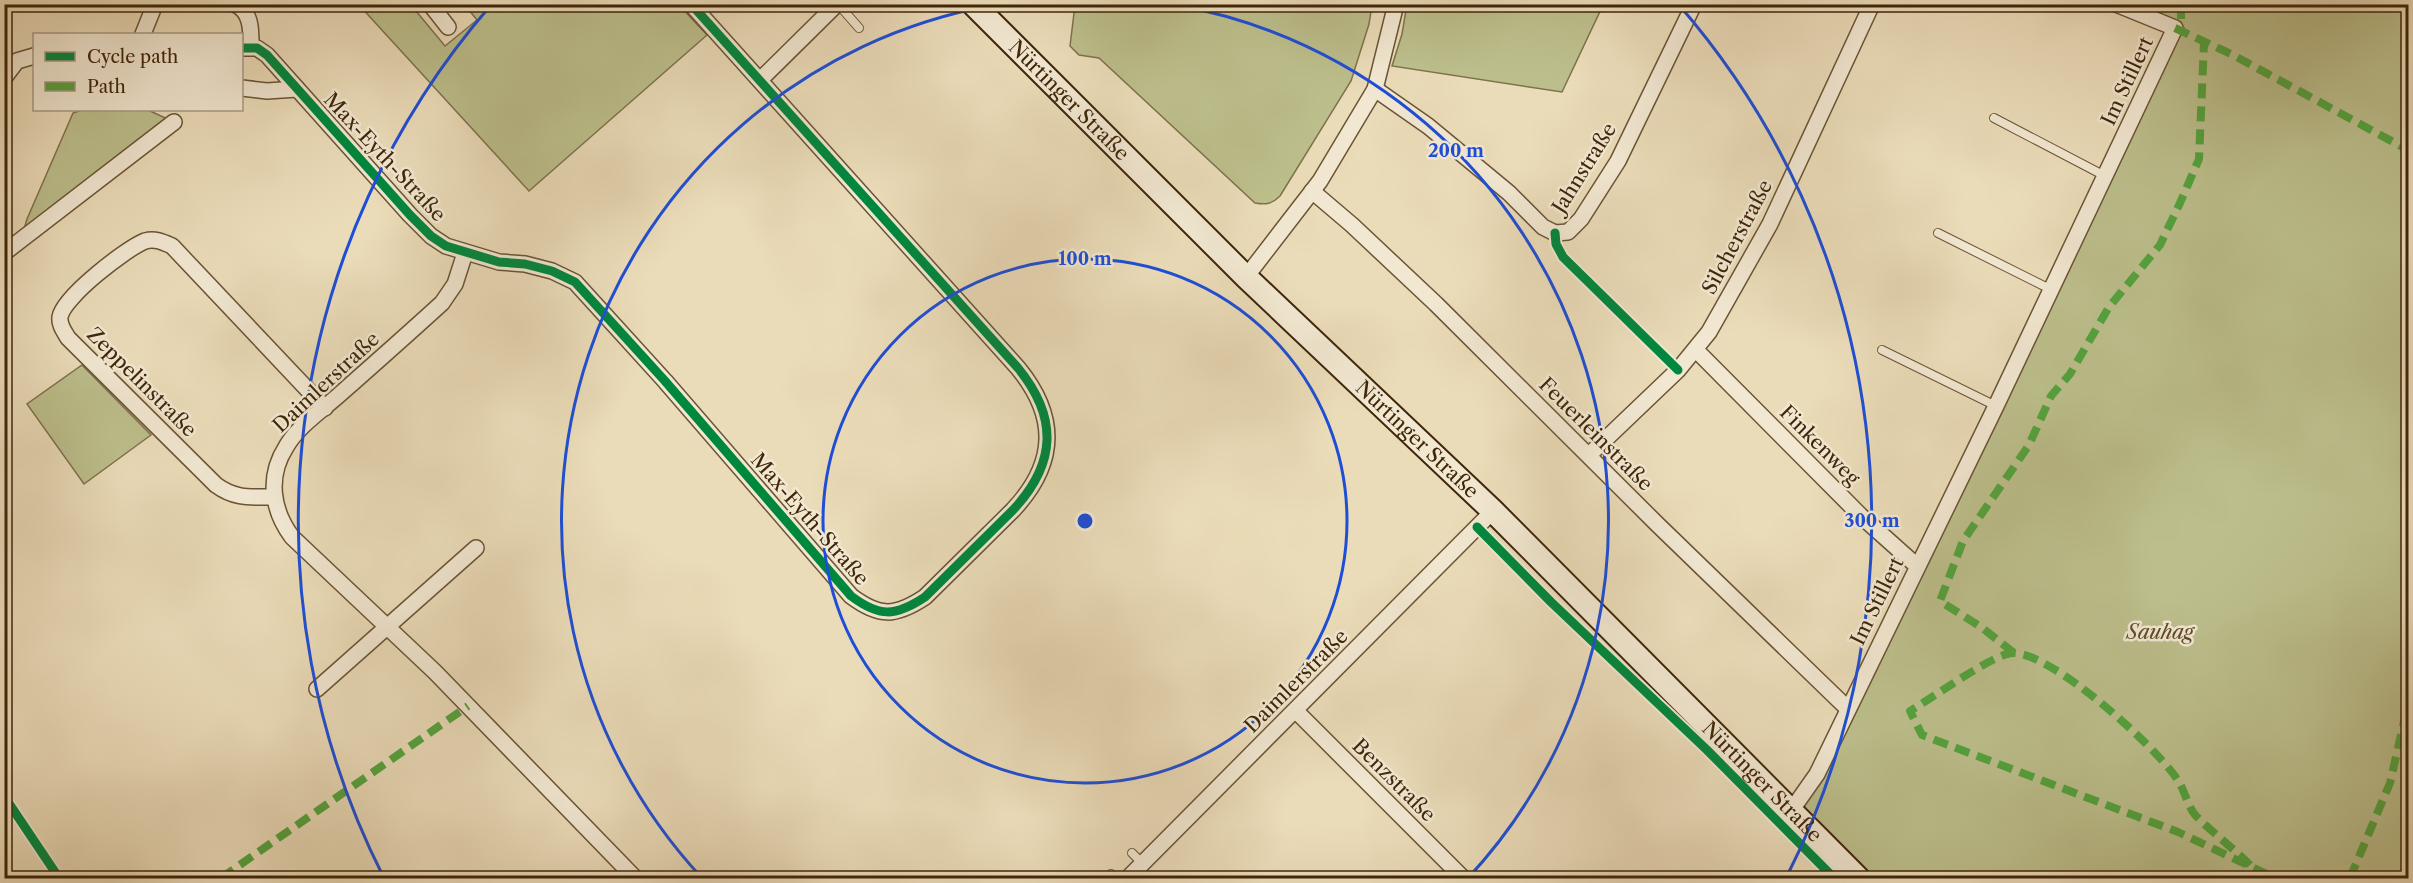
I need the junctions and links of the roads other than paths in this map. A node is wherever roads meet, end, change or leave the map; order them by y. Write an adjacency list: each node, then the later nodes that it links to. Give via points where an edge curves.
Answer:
1 (155, 4): 13 (street)
2 (235, 4): 14 (street, via 247,14 251,27)
3 (430, 4): 11 (street)
4 (691, 4): 17 (street, Max-Eyth-Straße)
5 (838, 4): 12 (lane); 17 (street)
6 (973, 4): 28 (main road, Nürtinger Straße)
7 (1396, 4): 20 (street)
8 (1694, 4): 20 (street, Jahnstraße, via 1618,161 1581,219 1568,232 1556,233 1543,227 1437,133)
9 (1872, 4): 30 (street, Silcherstraße, via 1770,224)
10 (2116, 4): 23 (street, Im Stillert, via 2175,28)
11 (448, 27)
12 (859, 28)
13 (142, 33)
14 (246, 47): 19 (street, Max-Eyth-Straße, via 267,55)
15 (33, 56): 16 (street, via 17,61)
16 (4, 78)
17 (760, 80): 27 (street, Max-Eyth-Straße, via 1018,368 1041,401 1047,421 1043,462 1027,495 925,597 909,608 880,612 851,596 575,282 552,270)
18 (243, 88): 19 (street, Max-Eyth-Straße)
19 (297, 89): 27 (street, Max-Eyth-Straße, via 431,236)
20 (1375, 89): 24 (street)
21 (1994, 118): 23 (lane)
22 (174, 122): 26 (street)
23 (2105, 176): 29 (street, Im Stillert)
24 (1312, 192): 28 (street); 34 (street, Feuerleinstraße, via 1412,281)
25 (1938, 233): 29 (lane)
26 (4, 253)
27 (465, 253): 33 (street, Daimlerstraße, via 455,284 442,303)
28 (1246, 277): 36 (main road, Nürtinger Straße)
29 (2050, 289): 32 (street, Im Stillert)
30 (1696, 350): 34 (street, Silcherstraße); 38 (street, Finkenweg, via 1861,516)
31 (1882, 350): 32 (lane)
32 (1996, 406): 38 (street, Im Stillert)
33 (325, 408): 35 (street, Daimlerstraße, via 285,447); 35 (street, Zeppelinstraße, via 172,246 159,240 146,241 134,248 79,288 64,306 60,318 68,338 216,485 228,494)
34 (1589, 455): 41 (street, Feuerleinstraße)
35 (273, 497): 39 (street, via 277,513 292,537)
36 (1493, 511): 42 (street, Daimlerstraße); 43 (main road, Nürtinger Straße)
37 (476, 548): 39 (street)
38 (1917, 566): 41 (street, Im Stillert)
39 (387, 627): 40 (street); 46 (street)
40 (317, 689)
41 (1848, 709): 43 (street, Im Stillert, via 1816,774)
42 (1296, 711): 45 (street, Daimlerstraße); 48 (street, Benzstraße)
43 (1791, 811): 49 (main road, Nürtinger Straße)
44 (1132, 852): 45 (lane)
45 (1143, 864): 47 (street, Daimlerstraße)
46 (635, 879)
47 (1128, 879)
48 (1462, 879)
49 (1858, 879)

